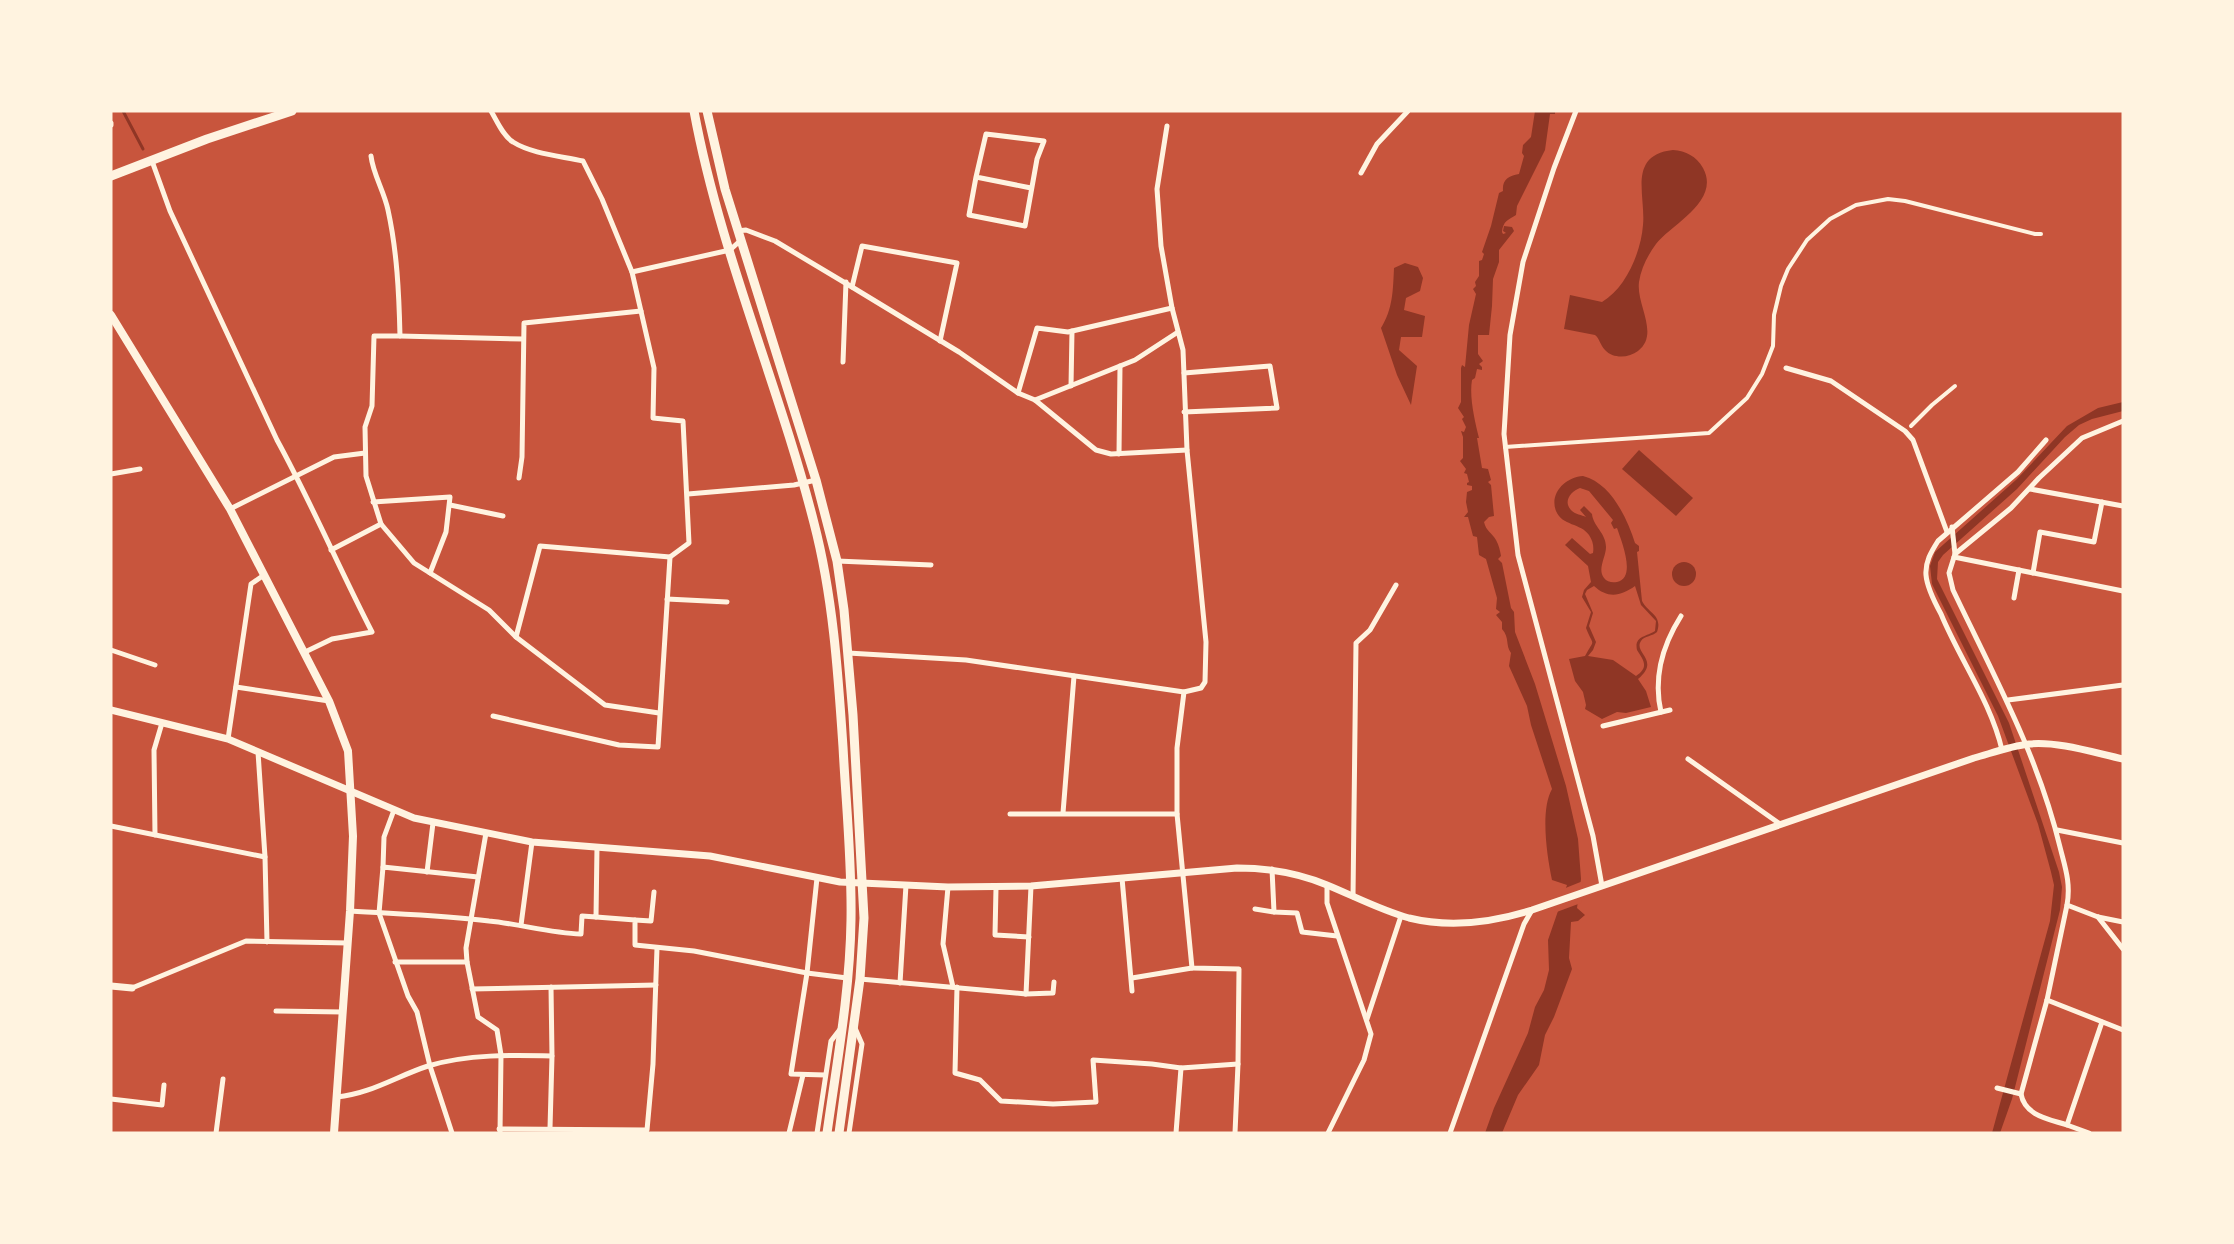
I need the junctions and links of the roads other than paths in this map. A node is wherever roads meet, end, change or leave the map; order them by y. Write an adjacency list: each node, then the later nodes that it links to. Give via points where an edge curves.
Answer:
1 (292, 111): 9 (main road)
2 (491, 111): 17 (street, via 512,142 583,161)
3 (694, 111): 16 (main road)
4 (707, 111): 15 (main road)
5 (1408, 111): 10 (street, via 1377,144)
6 (1576, 111): 40 (street, via 1523,262 1510,334)
7 (1167, 126): 20 (street, via 1157,189 1161,246)
8 (370, 156): 25 (street, via 387,207 395,250)
9 (152, 161): 11 (main road); 46 (street, via 170,211)
10 (1360, 173)
11 (111, 176)
12 (976, 177): 13 (street); 13 (street, via 969,214 1024,226); 13 (street, via 986,134 1044,141)
13 (1031, 188)
14 (2041, 234): 40 (street, via 1905,201 1879,200 1856,206 1830,219 1807,240 1780,286 1773,346 1762,374 1747,398 1709,433)
15 (739, 235): 16 (street); 18 (street, via 746,230 775,241); 48 (main road)
16 (730, 250): 17 (street); 49 (main road)
17 (632, 272): 21 (street)
18 (846, 282): 19 (street); 28 (street)
19 (852, 286): 27 (street); 27 (street, via 862,246 957,263)
20 (1172, 308): 23 (street); 24 (street)
21 (641, 311): 26 (street, via 524,323); 51 (street, via 654,368 653,418 683,421)
22 (111, 315): 56 (main road)
23 (1072, 331): 32 (street); 34 (street, via 1037,328)
24 (1178, 332): 29 (street); 31 (street)
25 (400, 336): 26 (street); 42 (street, via 374,336 372,406 365,427)
26 (523, 339): 47 (street)
27 (940, 341): 34 (street)
28 (843, 362)
29 (1120, 366): 32 (street); 43 (street)
30 (1786, 368): 59 (street, via 1831,381 1905,431)
31 (1184, 373): 36 (street); 36 (street, via 1270,366 1277,408)
32 (1071, 386): 35 (street)
33 (1955, 386): 38 (street)
34 (1018, 393): 35 (street)
35 (1035, 400): 43 (street, via 1096,450)
36 (1184, 412): 41 (street)
37 (2123, 421): 50 (street, via 2082,438)
38 (1911, 426)
39 (2046, 440): 59 (street, via 2018,472)
40 (1505, 447): 127 (street, via 1518,555 1593,836)
41 (1187, 450): 43 (street); 83 (street, via 1206,642 1205,682 1201,688)
42 (365, 453): 46 (street, via 334,457); 52 (street)
43 (1119, 454)
44 (140, 469): 45 (street)
45 (111, 474)
46 (297, 475): 56 (street); 60 (street)
47 (519, 478)
48 (816, 480): 49 (street); 63 (main road)
49 (803, 484): 51 (street); 121 (main road, via 824,564 835,643)
50 (2030, 489): 53 (street); 61 (street)
51 (688, 494): 62 (street, via 689,543)
52 (373, 502): 54 (street, via 450,497); 58 (street)
53 (2102, 502): 55 (street); 67 (street, via 2094,542 2040,532)
54 (450, 505): 57 (street); 66 (street, via 446,532)
55 (2123, 506)
56 (230, 509): 68 (main road)
57 (503, 516)
58 (381, 524): 60 (street); 66 (street, via 414,563)
59 (1950, 530): 61 (street); 95 (street, via 1929,555 1926,578)
60 (331, 550): 77 (street, via 372,632 332,639)
61 (1955, 556): 65 (street); 85 (street, via 1950,573 1953,590)
62 (670, 557): 72 (street); 75 (street, via 540,546)
63 (837, 561): 64 (street); 78 (main road)
64 (931, 565)
65 (2019, 570): 67 (street); 71 (street)
66 (430, 573): 75 (street, via 489,610)
67 (2033, 573): 70 (street)
68 (264, 575): 77 (main road); 82 (street, via 251,584)
69 (1396, 585): 130 (street, via 1370,630 1356,643)
70 (2123, 591)
71 (2014, 598)
72 (667, 599): 73 (street); 89 (street)
73 (727, 602)
74 (1681, 616): 88 (street, via 1666,642 1659,670)
75 (516, 637): 89 (street, via 605,705)
76 (111, 650): 79 (street)
77 (305, 652): 84 (main road)
78 (848, 653): 80 (street, via 966,660); 122 (main road)
79 (155, 665)
80 (1074, 676): 83 (street); 101 (street)
81 (2123, 685): 85 (street)
82 (236, 687): 84 (street); 93 (street)
83 (1184, 692): 103 (street, via 1177,748)
84 (329, 700): 99 (main road, via 348,751)
85 (2008, 700): 94 (street)
86 (111, 710): 91 (street)
87 (1670, 710): 88 (street)
88 (1661, 712): 92 (street)
89 (659, 713): 90 (street, via 658,747 619,745)
90 (493, 716)
91 (162, 723): 93 (street); 109 (street, via 154,750)
92 (1603, 726)
93 (228, 740): 96 (street)
94 (2024, 745): 95 (street); 98 (street, via 2055,746); 107 (street)
95 (2005, 750): 105 (street)
96 (258, 752): 99 (street); 113 (street)
97 (1688, 759): 105 (street)
98 (2123, 759)
99 (351, 790): 100 (street); 134 (main road)
100 (394, 810): 104 (street); 114 (street, via 384,837)
101 (1063, 813): 102 (street); 103 (street)
102 (1010, 814)
103 (1177, 814): 117 (street)
104 (434, 823): 108 (street); 116 (street)
105 (1780, 824): 127 (street)
106 (111, 826): 109 (street)
107 (2057, 830): 111 (street); 131 (street, via 2069,880)
108 (486, 833): 110 (street); 118 (street)
109 (155, 835): 113 (street)
110 (532, 842): 112 (street); 143 (street)
111 (2123, 843)
112 (597, 847): 119 (street, via 710,856); 139 (street)
113 (265, 856): 146 (street)
114 (383, 867): 116 (street); 136 (street)
115 (1272, 869): 117 (street); 124 (street); 135 (street)
116 (427, 872): 118 (street)
117 (1182, 872): 120 (street); 152 (street)
118 (478, 877): 140 (street)
119 (817, 878): 121 (street); 153 (street)
120 (1122, 878): 125 (street); 155 (street)
121 (850, 883): 122 (street); 154 (main road)
122 (863, 883): 123 (street); 156 (main road)
123 (906, 885): 126 (street); 158 (street)
124 (1327, 885): 130 (street); 144 (street, via 1327,903)
125 (1031, 886): 128 (street); 145 (street)
126 (948, 887): 128 (street); 162 (street, via 943,944)
127 (1599, 887): 133 (street)
128 (996, 888): 145 (street, via 995,935)
129 (654, 892): 141 (street, via 651,921)
130 (1353, 897): 137 (street)
131 (2067, 905): 138 (street); 167 (street)
132 (1255, 909): 135 (street)
133 (1532, 910): 137 (street, via 1462,924); 202 (street)
134 (350, 911): 136 (street); 147 (main road)
135 (1274, 912): 144 (street, via 1297,913 1302,932)
136 (379, 913): 140 (street); 150 (street)
137 (1401, 916): 170 (street)
138 (2098, 916): 142 (street); 149 (street)
139 (596, 917): 141 (street); 143 (street, via 582,916 581,934)
140 (471, 919): 143 (street); 151 (street)
141 (635, 920): 148 (street, via 634,945)
142 (2123, 922)
143 (521, 925)
144 (1337, 936): 170 (street)
145 (1029, 937): 166 (street)
146 (267, 942): 147 (street); 163 (street, via 246,941)
147 (348, 943): 169 (main road)
148 (657, 948): 153 (street, via 730,957); 159 (street)
149 (2123, 949)
150 (395, 962): 151 (street); 178 (street, via 417,1012)
151 (467, 962): 164 (street)
152 (1192, 968): 155 (street); 177 (street, via 1239,969)
153 (807, 973): 154 (street); 180 (street, via 791,1074)
154 (847, 978): 172 (main road)
155 (1132, 978): 165 (street)
156 (860, 980): 158 (street); 173 (main road)
157 (1054, 982): 166 (street, via 1053,993)
158 (900, 983): 162 (street)
159 (656, 985): 161 (street); 189 (street, via 647,1130)
160 (111, 986): 163 (street)
161 (551, 987): 164 (street); 176 (street)
162 (955, 987): 166 (street); 179 (street, via 955,1073 980,1080 1002,1101 1096,1102 1093,1060)
163 (132, 988)
164 (472, 989): 175 (street, via 478,1017 497,1030)
165 (1132, 991)
166 (1026, 994)
167 (2047, 1000): 171 (street); 185 (street)
168 (276, 1011): 169 (street)
169 (343, 1012): 186 (main road)
170 (1366, 1021): 201 (street, via 1371,1035 1365,1060)
171 (2102, 1022): 174 (street); 188 (street)
172 (843, 1026): 181 (street, via 831,1041); 196 (main road)
173 (854, 1027): 197 (main road); 198 (street, via 862,1044)
174 (2123, 1030)
175 (501, 1055): 176 (street); 178 (street); 190 (street)
176 (552, 1056): 189 (street)
177 (1238, 1064): 179 (street); 200 (street)
178 (430, 1066): 186 (street, via 358,1095); 193 (street)
179 (1181, 1068): 199 (street)
180 (803, 1075): 181 (street); 194 (street)
181 (825, 1075): 195 (street)
182 (223, 1079): 191 (street)
183 (164, 1085): 187 (street, via 162,1105)
184 (2000, 1089): 185 (street)
185 (2019, 1094): 188 (street, via 2032,1113)
186 (337, 1097): 192 (main road)
187 (111, 1099)
188 (2067, 1125): 203 (street)
189 (550, 1128): 190 (street)
190 (499, 1131)
191 (216, 1133)
192 (334, 1133)
193 (453, 1133)
194 (789, 1133)
195 (817, 1133)
196 (827, 1133)
197 (839, 1133)
198 (849, 1133)
199 (1176, 1133)
200 (1235, 1133)
201 (1328, 1133)
202 (1450, 1133)
203 (2089, 1133)

